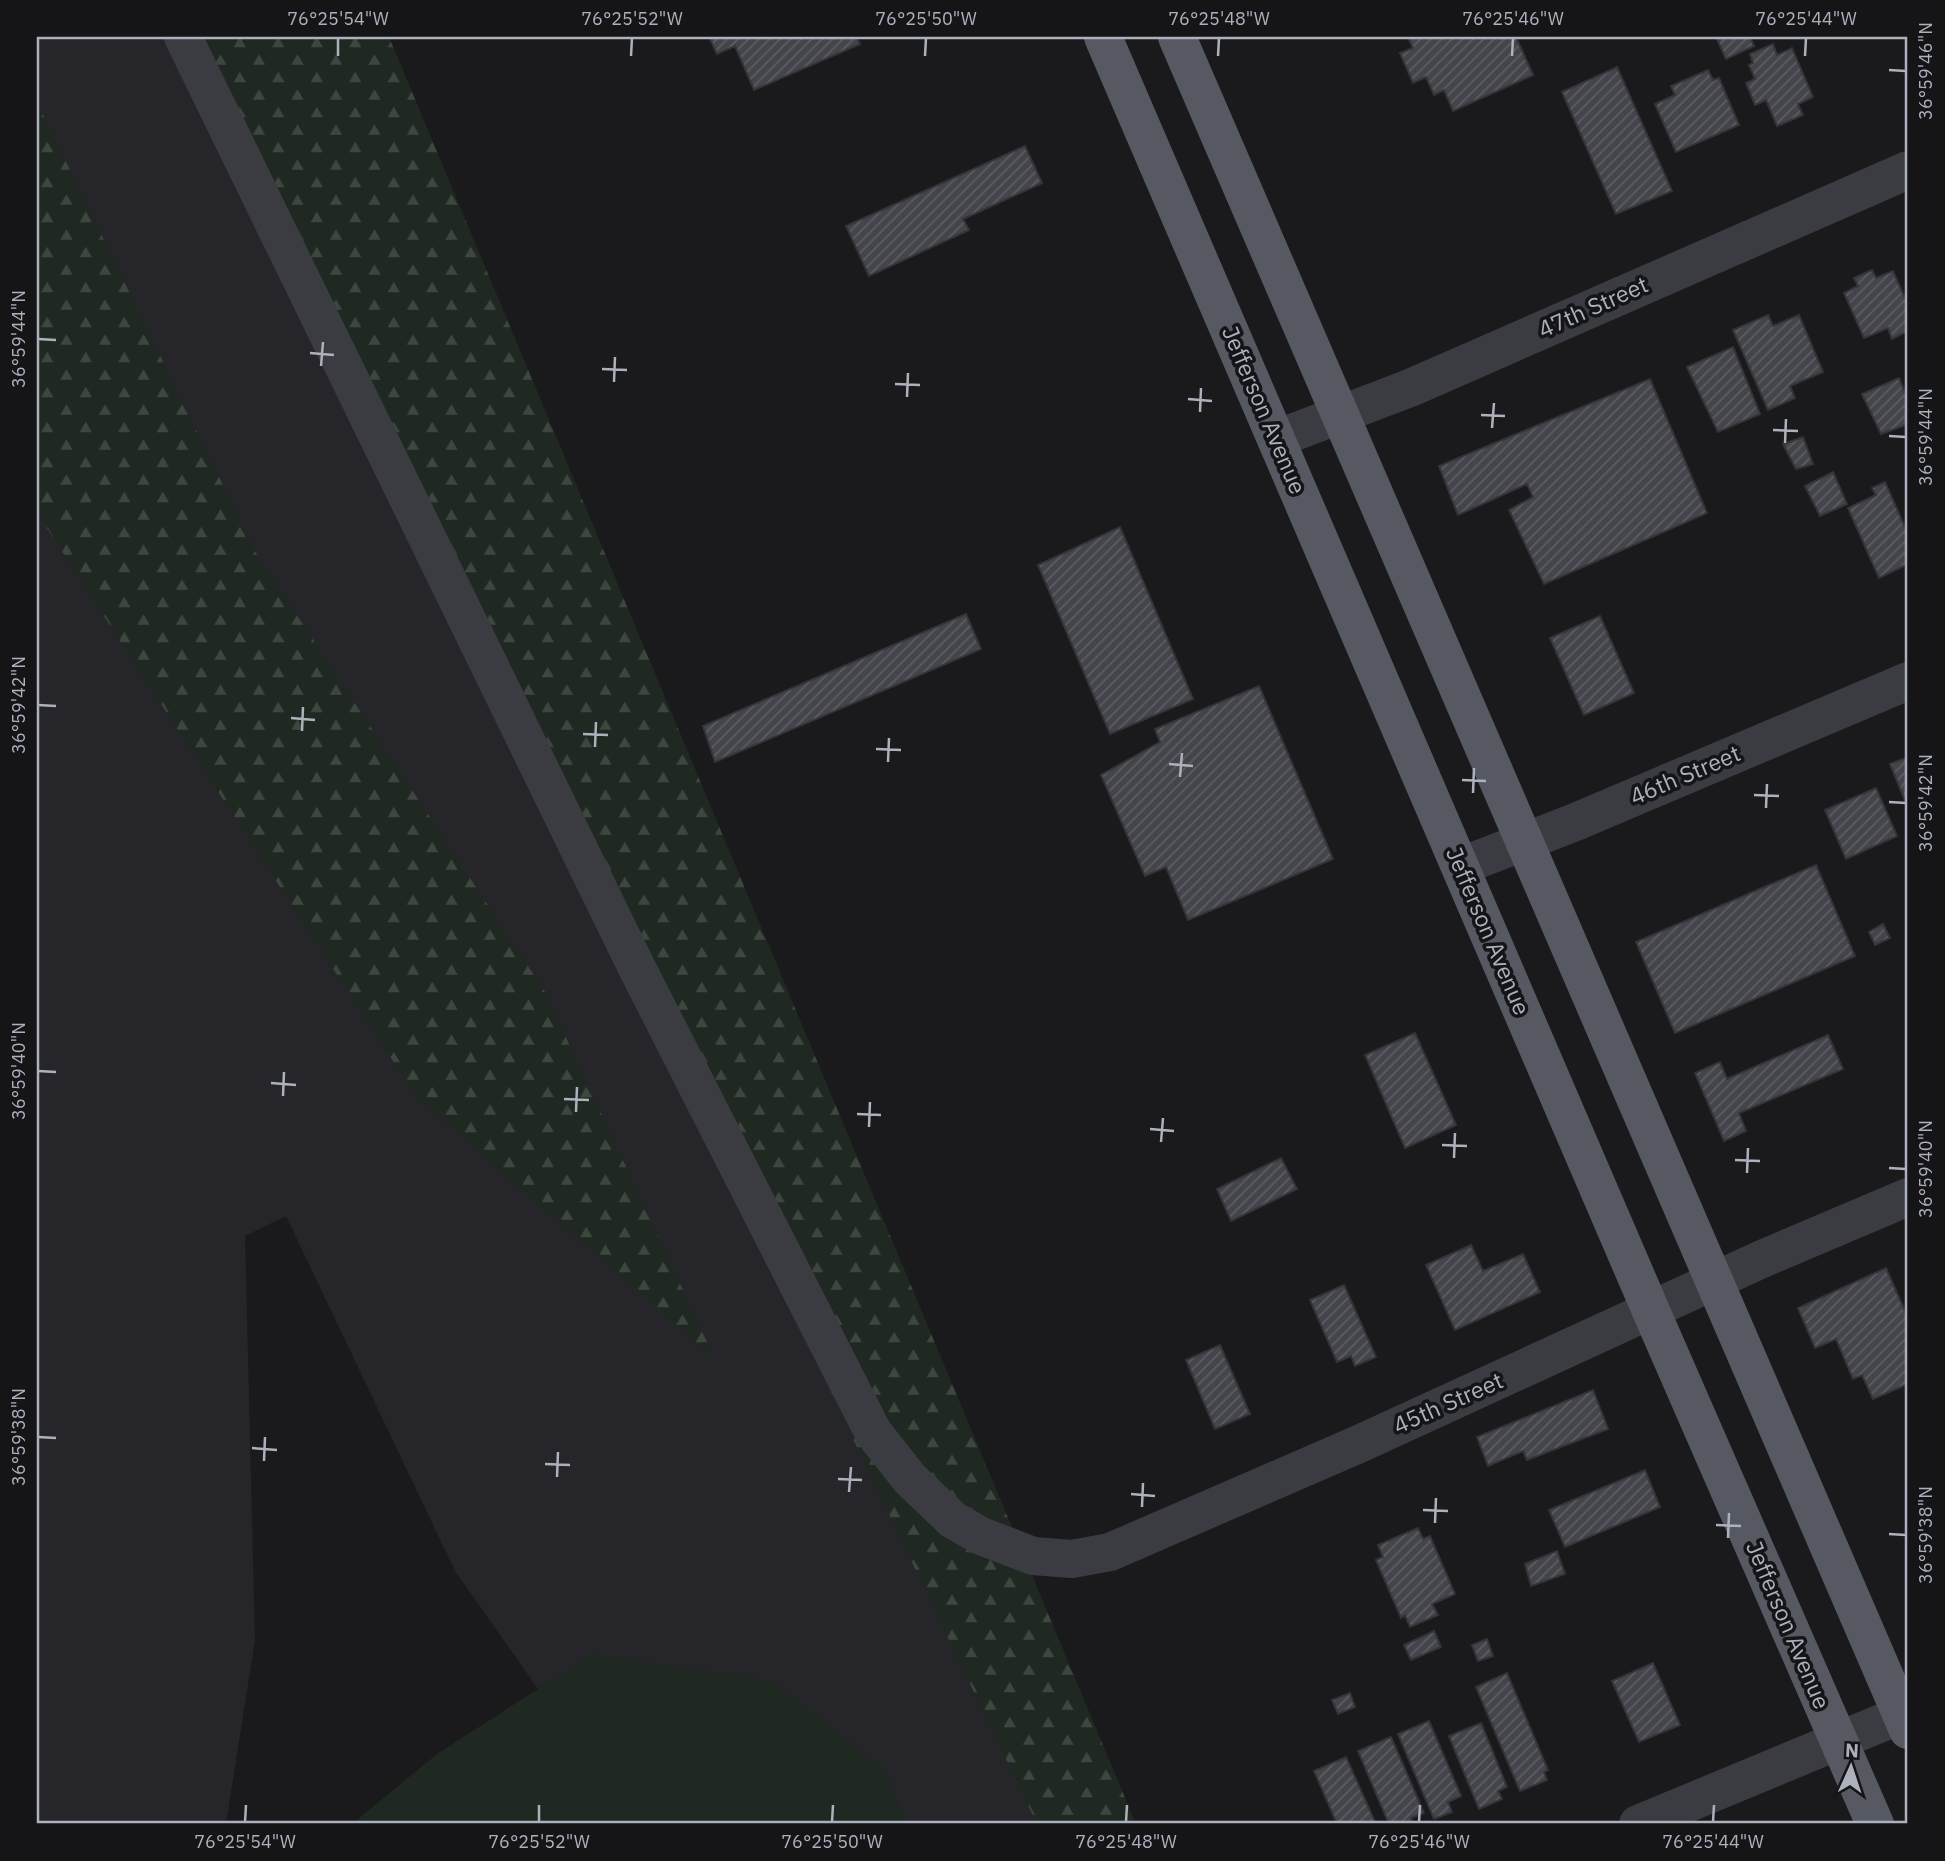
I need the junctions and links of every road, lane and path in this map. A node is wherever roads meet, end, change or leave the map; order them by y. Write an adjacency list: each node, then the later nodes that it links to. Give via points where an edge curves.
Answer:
1 (183, 37): 12 (street, 45th Street, via 636,966 873,1432 909,1479 953,1520 1033,1556 1072,1559 1110,1552)
2 (1104, 37): 6 (main road, Jefferson Avenue)
3 (1177, 37): 5 (main road)
4 (1908, 170): 5 (street, 47th Street)
5 (1340, 415): 6 (street, 47th Street); 8 (main road)
6 (1276, 439): 9 (main road, Jefferson Avenue)
7 (1908, 681): 8 (street, 46th Street)
8 (1525, 842): 9 (street, 46th Street); 11 (main road)
9 (1461, 866): 12 (main road, Jefferson Avenue)
10 (1908, 1198): 11 (street, 45th Street)
11 (1715, 1281): 12 (street, 45th Street); 13 (main road)
12 (1651, 1311): 14 (main road, Jefferson Avenue)
13 (1906, 1719): 14 (street)
14 (1839, 1742): 15 (street); 16 (main road, Jefferson Avenue)
15 (1637, 1824)
16 (1875, 1824)

